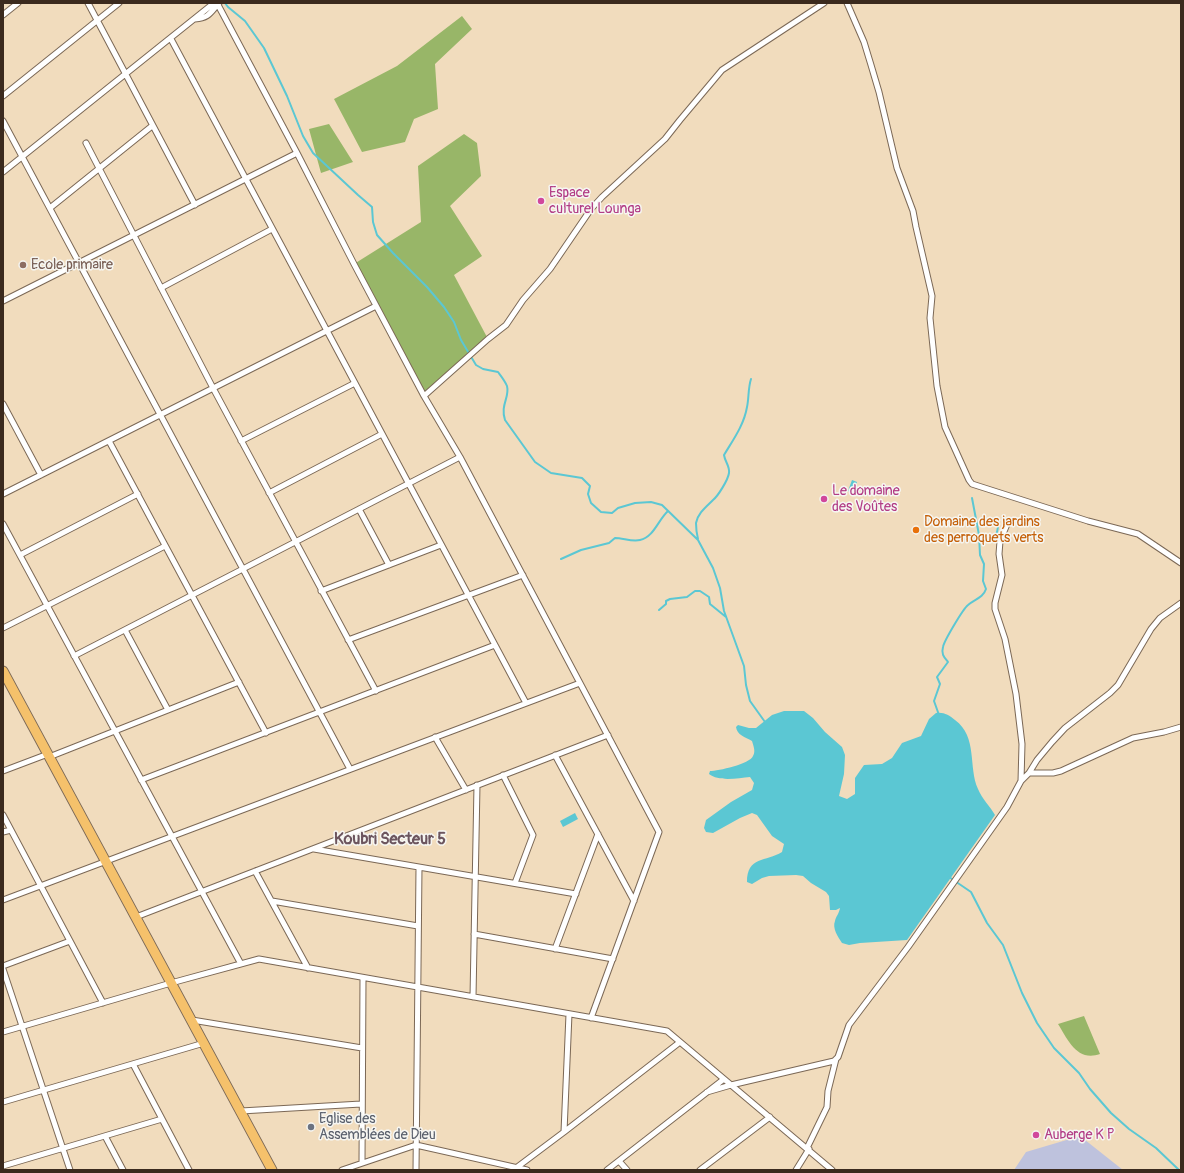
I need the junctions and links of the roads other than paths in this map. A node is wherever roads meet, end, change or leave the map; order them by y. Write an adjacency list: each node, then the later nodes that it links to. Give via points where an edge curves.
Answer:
1 (18, 3): 7 (street)
2 (88, 3): 8 (street)
3 (119, 3): 8 (street)
4 (217, 3): 9 (street); 15 (street)
5 (824, 3): 31 (street, via 722,70 666,139 591,209 550,269 523,300 506,325)
6 (847, 3): 50 (street, via 870,59 897,168 913,212 932,296 930,318 936,386 945,427 969,480 972,484 1007,496 1138,534)
7 (3, 15)
8 (97, 21): 10 (street); 11 (street)
9 (171, 39): 10 (street); 19 (street)
10 (125, 75): 13 (street); 16 (street)
11 (3, 96)
12 (3, 121): 16 (street)
13 (152, 126): 17 (street); 20 (street)
14 (86, 143): 17 (street)
15 (297, 153): 19 (street); 27 (street)
16 (22, 157): 18 (street); 21 (street)
17 (99, 168): 21 (street); 23 (street)
18 (3, 172)
19 (246, 180): 20 (street); 22 (street)
20 (195, 205): 23 (street)
21 (50, 208): 24 (street)
22 (272, 229): 25 (street); 28 (street)
23 (134, 236): 24 (street); 25 (street)
24 (79, 264): 26 (street); 33 (street)
25 (161, 288): 30 (street)
26 (3, 301)
27 (376, 306): 28 (street); 31 (street)
28 (327, 331): 29 (street); 30 (street)
29 (355, 383): 34 (street); 36 (street)
30 (213, 388): 33 (street); 36 (street)
31 (424, 396): 37 (street)
32 (3, 404): 38 (street)
33 (160, 415): 35 (street); 52 (street)
34 (382, 434): 39 (street); 40 (street)
35 (109, 441): 38 (street); 42 (street)
36 (241, 441): 40 (street)
37 (460, 457): 39 (street); 53 (street)
38 (41, 475): 41 (street)
39 (408, 484): 43 (street); 47 (street)
40 (269, 493): 46 (street)
41 (3, 494)
42 (138, 494): 48 (street); 49 (street)
43 (359, 509): 46 (street); 51 (street)
44 (1008, 522): 83 (street, via 1000,541 1002,575 995,609 1005,639 1016,694 1022,744)
45 (3, 524): 49 (street)
46 (295, 542): 52 (street); 54 (street)
47 (441, 545): 51 (street); 56 (street)
48 (165, 546): 55 (street); 58 (street)
49 (20, 555): 58 (street)
50 (1181, 563)
51 (389, 565): 54 (street)
52 (243, 569): 55 (street); 70 (street)
53 (522, 575): 56 (street); 66 (street)
54 (321, 591): 61 (street)
55 (192, 595): 60 (street); 65 (street)
56 (468, 596): 61 (street); 62 (street)
57 (1181, 603): 80 (street, via 1156,623 1118,685 1065,728)
58 (47, 607): 59 (street); 63 (street)
59 (3, 628)
60 (125, 630): 63 (street); 69 (street)
61 (348, 640): 67 (street)
62 (495, 645): 67 (street); 68 (street)
63 (74, 656): 72 (street)
64 (3, 671): 77 (highway)
65 (238, 682): 69 (street); 73 (street)
66 (580, 683): 68 (street); 74 (street)
67 (376, 691): 70 (street)
68 (526, 703): 75 (street)
69 (168, 710): 72 (street)
70 (320, 712): 73 (street); 78 (street)
71 (1181, 727): 80 (street, via 1133,738 1061,771)
72 (115, 731): 77 (street); 82 (street)
73 (266, 733): 82 (street)
74 (608, 735): 76 (street); 102 (street, via 659,832)
75 (435, 737): 78 (street); 85 (street)
76 (555, 755): 81 (street); 89 (street)
77 (48, 756): 79 (street); 92 (highway)
78 (350, 769): 90 (street)
79 (3, 771)
80 (1029, 773): 83 (street)
81 (504, 775): 84 (street); 96 (street, via 533,835)
82 (141, 780): 90 (street)
83 (1021, 781): 125 (street, via 1007,807 849,1025)
84 (477, 785): 85 (street); 95 (street)
85 (466, 790): 91 (street)
86 (3, 816): 87 (street)
87 (11, 830): 88 (street); 97 (street)
88 (3, 832)
89 (598, 834): 99 (street); 102 (street)
90 (171, 836): 92 (street); 98 (street)
91 (313, 849): 93 (street); 94 (street)
92 (105, 861): 97 (street); 103 (highway)
93 (419, 867): 95 (street); 104 (street)
94 (256, 871): 98 (street); 101 (street)
95 (476, 877): 96 (street); 105 (street)
96 (515, 883): 99 (street)
97 (40, 885): 100 (street); 106 (street)
98 (201, 892): 103 (street); 109 (street)
99 (576, 894): 107 (street)
100 (3, 900)
101 (272, 901): 104 (street); 111 (street)
102 (634, 901): 108 (street)
103 (136, 917): 113 (highway)
104 (418, 926): 114 (street)
105 (474, 934): 107 (street); 115 (street)
106 (70, 941): 110 (street); 116 (street)
107 (555, 949): 108 (street)
108 (613, 959): 118 (street)
109 (240, 964): 111 (street, via 259,959); 113 (street)
110 (3, 968): 120 (street)
111 (308, 968): 112 (street)
112 (363, 978): 114 (street); 124 (street)
113 (171, 983): 116 (street); 119 (highway)
114 (418, 987): 115 (street); 138 (street)
115 (473, 997): 117 (street)
116 (103, 1003): 120 (street)
117 (569, 1014): 118 (street); 136 (street)
118 (591, 1018): 122 (street, via 667,1031)
119 (192, 1020): 123 (highway); 124 (street)
120 (22, 1027): 121 (street); 129 (street)
121 (3, 1032)
122 (680, 1042): 127 (street); 136 (street)
123 (204, 1043): 126 (street); 133 (highway)
124 (362, 1048): 132 (street)
125 (836, 1059): 128 (street); 140 (street, via 827,1107)
126 (133, 1064): 129 (street); 135 (street)
127 (724, 1079): 128 (street); 130 (street)
128 (731, 1085): 130 (street); 134 (street)
129 (43, 1090): 131 (street); 139 (street)
130 (707, 1092): 141 (street)
131 (3, 1102)
132 (361, 1104): 133 (street); 142 (street)
133 (241, 1111): 148 (highway)
134 (770, 1117): 140 (street); 154 (street)
135 (162, 1119): 137 (street); 147 (street)
136 (564, 1132): 144 (street)
137 (105, 1136): 139 (street); 146 (street)
138 (416, 1145): 142 (street); 144 (street); 150 (street)
139 (63, 1148): 143 (street); 145 (street)
140 (808, 1149): 155 (street); 156 (street)
141 (619, 1161): 152 (street); 153 (street)
142 (362, 1163): 149 (street)
143 (3, 1166)
144 (516, 1168): 151 (street)
145 (70, 1170)
146 (123, 1170)
147 (189, 1170)
148 (272, 1170)
149 (342, 1170)
150 (416, 1170)
151 (527, 1170)
152 (607, 1170)
153 (627, 1170)
154 (700, 1170)
155 (796, 1170)
156 (832, 1170)

